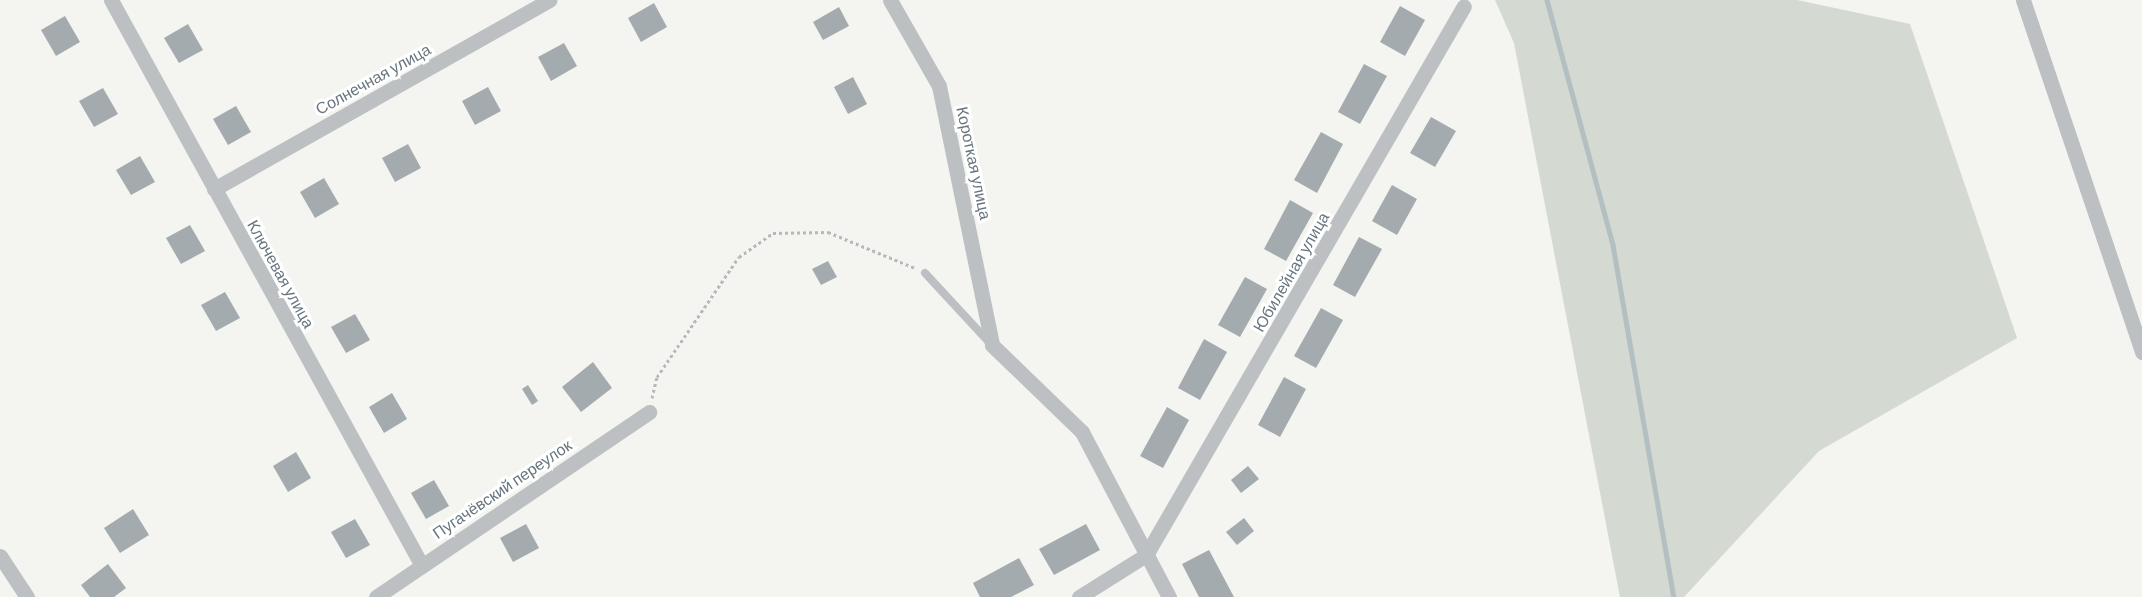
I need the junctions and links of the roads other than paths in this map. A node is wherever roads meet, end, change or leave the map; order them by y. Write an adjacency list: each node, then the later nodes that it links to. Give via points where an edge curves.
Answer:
1 (111, 0): 6 (street, Ключевая улица)
2 (549, 0): 6 (street, Солнечная улица)
3 (890, 0): 8 (street, Короткая улица, via 939,86)
4 (2023, 0): 9 (street)
5 (1464, 6): 11 (street, Юбилейная улица)
6 (214, 189): 13 (street, Ключевая улица)
7 (925, 273): 8 (lane)
8 (992, 345): 11 (street, via 1082,432)
9 (2142, 352)
10 (649, 412): 13 (street, Пугачёвский переулок)
11 (1146, 555): 16 (street, Юбилейная улица); 17 (street)
12 (0, 556): 14 (street)
13 (421, 564): 15 (street, Пугачёвский переулок)
14 (27, 597)
15 (376, 597)
16 (1079, 597)
17 (1169, 597)

